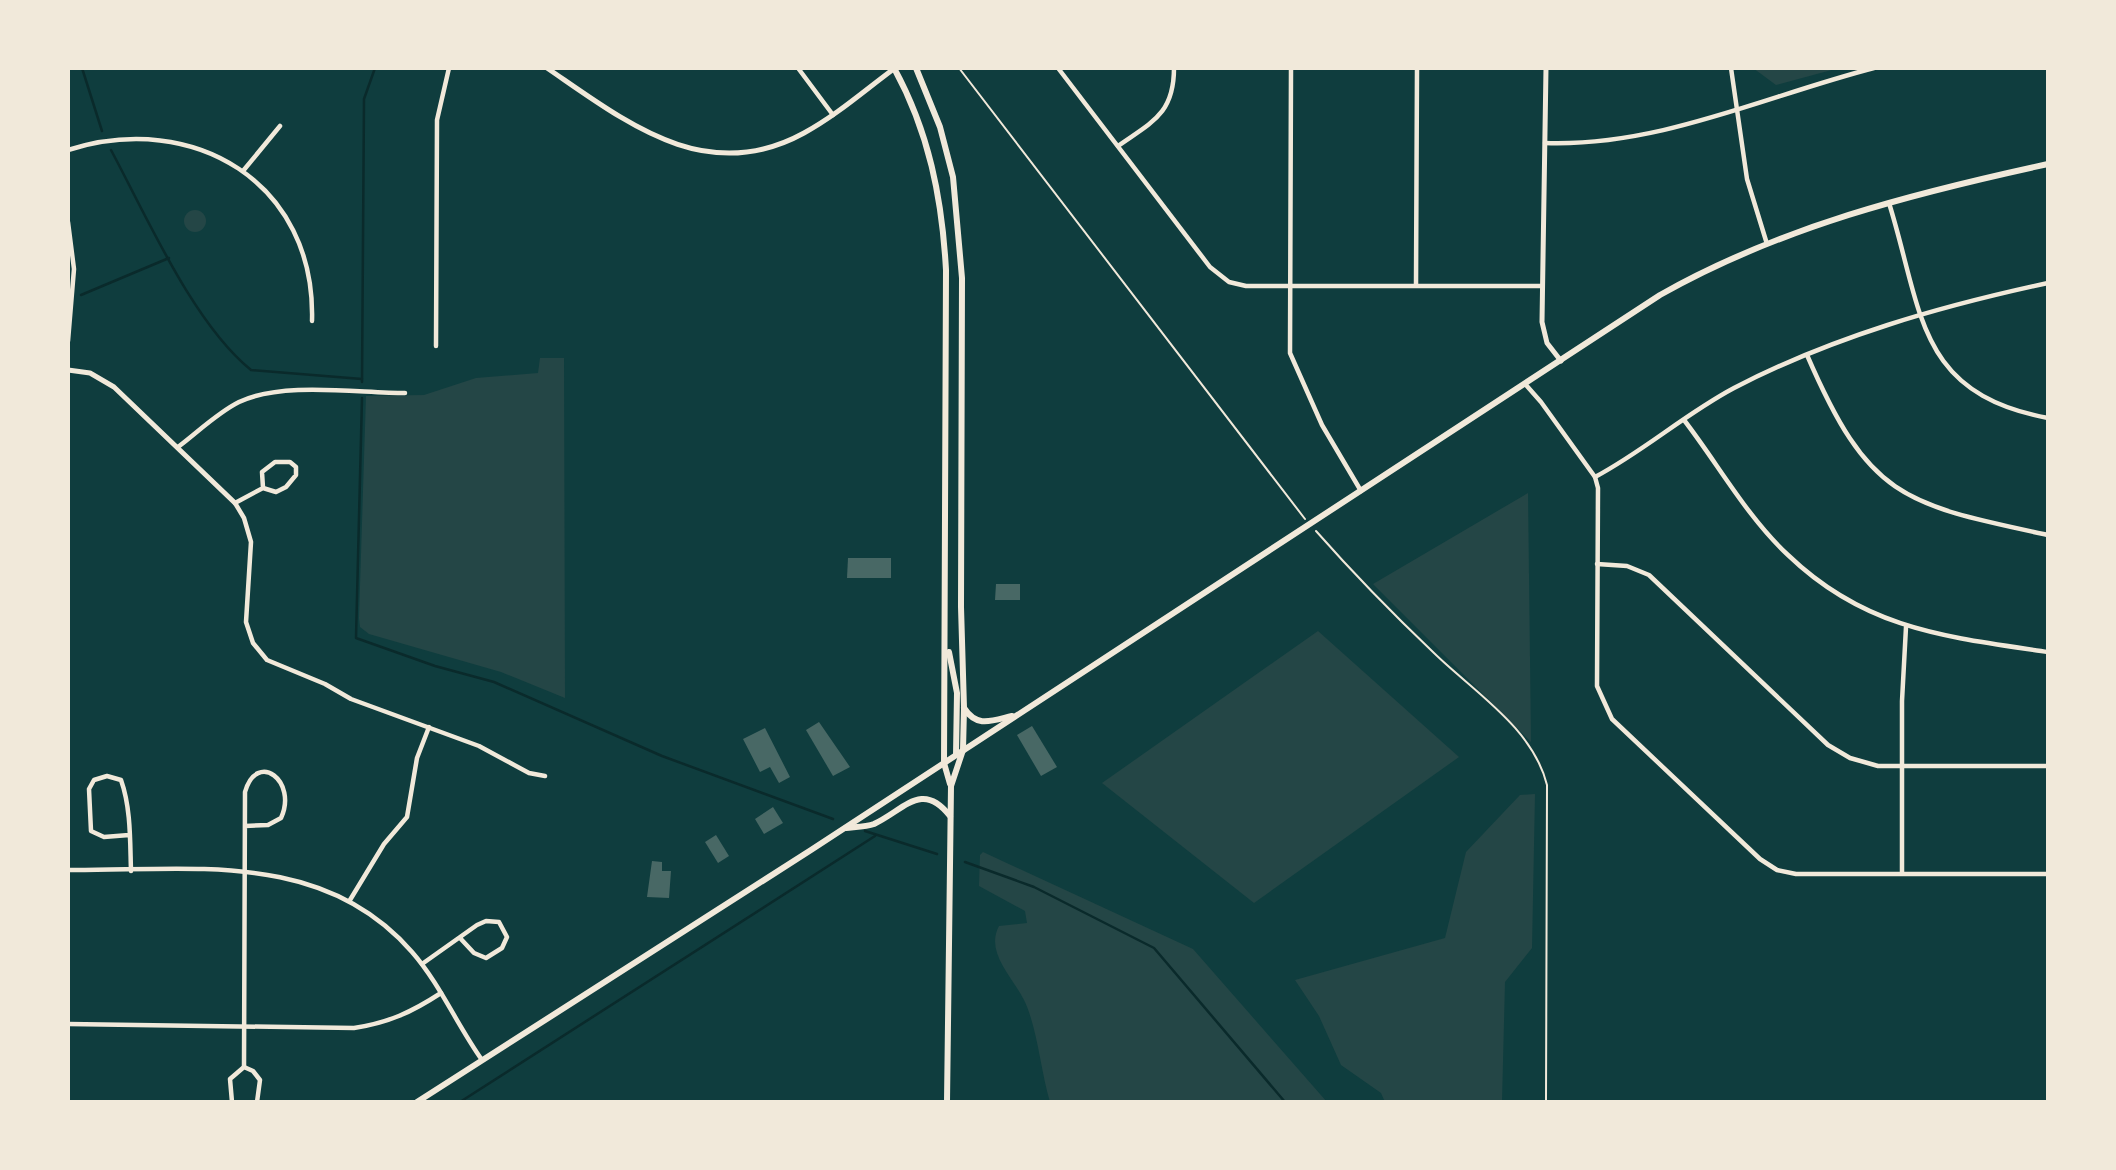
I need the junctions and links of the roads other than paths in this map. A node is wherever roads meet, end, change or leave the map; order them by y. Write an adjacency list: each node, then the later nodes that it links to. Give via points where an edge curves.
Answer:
1 (449, 68): 31 (street, via 437,120)
2 (547, 68): 14 (street, via 645,133 700,151 775,146)
3 (798, 68): 14 (street)
4 (895, 68): 14 (street); 47 (main road, via 923,131 943,224)
5 (916, 68): 49 (main road, via 947,153 960,239)
6 (1058, 68): 17 (street)
7 (1174, 68): 17 (street, via 1172,96 1162,113)
8 (1291, 68): 25 (street)
9 (1417, 68): 26 (street)
10 (1546, 68): 16 (street)
11 (1731, 68): 13 (street)
12 (1874, 68): 13 (street)
13 (1735, 109): 16 (street, via 1643,136 1590,143); 23 (street, via 1747,179)
14 (833, 115)
15 (280, 126): 20 (street)
16 (1545, 142): 27 (street)
17 (1118, 146): 25 (street, via 1222,278 1237,285)
18 (68, 150): 20 (street, via 111,139 168,139)
19 (2048, 164): 21 (main road)
20 (243, 171): 29 (street, via 276,203 299,242 311,277)
21 (1889, 202): 23 (main road); 28 (street)
22 (68, 222): 30 (street, via 74,269)
23 (1767, 244): 33 (main road, via 1660,295)
24 (2048, 283): 28 (street)
25 (1289, 285): 26 (street); 42 (street, via 1288,341 1294,365)
26 (1416, 285): 27 (street)
27 (1542, 286): 33 (street, via 1544,333)
28 (1922, 315): 32 (street); 37 (street, via 1935,350 1965,387 2008,409)
29 (312, 321)
30 (68, 341)
31 (436, 346)
32 (1807, 355): 38 (street, via 1735,387); 44 (street, via 1852,445 1895,487 1942,511)
33 (1561, 361): 35 (main road)
34 (68, 370): 39 (street, via 90,373 114,387)
35 (1525, 385): 40 (street); 42 (main road)
36 (405, 393): 39 (street, via 301,391 255,396 237,403)
37 (2048, 418)
38 (1684, 420): 40 (street); 46 (street, via 1787,555 1847,599)
39 (178, 447): 43 (street)
40 (1595, 478): 45 (street, via 1599,498)
41 (262, 488): 41 (street, via 276,492 286,487 296,475 296,467 290,461 275,461 262,472); 43 (street)
42 (1361, 491): 50 (main road)
43 (235, 503): 51 (street, via 251,542 246,622 260,653 351,699)
44 (2048, 535)
45 (1597, 564): 54 (street, via 1627,566 1658,582 1839,752 1862,763); 65 (street, via 1597,686 1612,719 1777,870 1796,874)
46 (1906, 627): 48 (street); 54 (street)
47 (946, 633): 52 (main road, via 957,693); 53 (main road)
48 (2048, 652)
49 (964, 708): 50 (main road, via 980,722); 52 (main road)
50 (1020, 713): 52 (main road)
51 (429, 727): 56 (street); 67 (street, via 416,758 407,817 384,844)
52 (960, 752): 53 (main road); 57 (main road)
53 (944, 763): 57 (main road); 60 (main road)
54 (1903, 766): 55 (street); 65 (street)
55 (2048, 766)
56 (545, 776)
57 (951, 786): 58 (main road)
58 (951, 817): 60 (main road, via 932,799 901,807 872,824); 78 (main road)
59 (245, 826): 59 (street, via 248,781 264,771 275,775 284,788 281,818 268,825); 64 (street)
60 (844, 828): 73 (main road)
61 (129, 835): 61 (street, via 121,780 107,776 94,780 89,789 91,831 104,837); 63 (street)
62 (68, 870): 63 (street)
63 (131, 871): 64 (street)
64 (246, 872): 67 (street, via 298,880); 72 (street)
65 (1902, 873): 66 (street)
66 (2048, 874)
67 (350, 900): 69 (street, via 381,922)
68 (460, 938): 68 (street, via 493,920 504,926 507,937 502,948 486,958); 69 (street)
69 (422, 964): 70 (street)
70 (440, 993): 72 (street, via 384,1024); 73 (street)
71 (68, 1024): 72 (street)
72 (244, 1027): 74 (street)
73 (482, 1060): 77 (main road)
74 (244, 1068): 75 (street, via 230,1079); 76 (street, via 260,1080)
75 (232, 1102)
76 (257, 1102)
77 (416, 1102)
78 (947, 1102)

